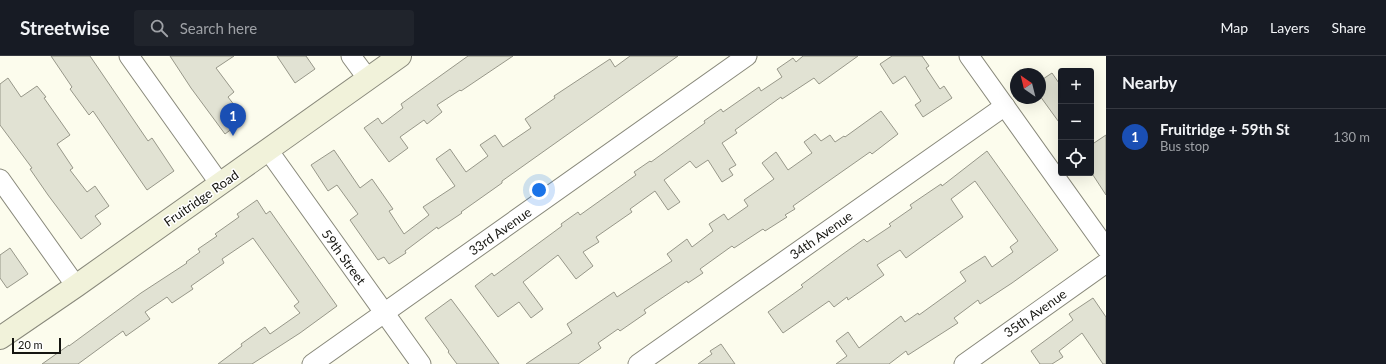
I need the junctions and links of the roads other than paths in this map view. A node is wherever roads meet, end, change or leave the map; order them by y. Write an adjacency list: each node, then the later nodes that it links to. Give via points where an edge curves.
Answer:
1 (129, 56): 10 (street)
2 (352, 56): 6 (street)
3 (400, 56): 6 (main road, Fruitridge Road)
4 (747, 56): 14 (street, 33rd Avenue)
5 (969, 56): 7 (street)
6 (368, 79): 8 (main road, Fruitridge Road)
7 (1005, 106): 11 (street); 18 (street, 34th Avenue)
8 (268, 150): 10 (main road, Fruitridge Road); 14 (street, 59th Street)
9 (0, 179): 13 (street)
10 (220, 184): 13 (main road, Fruitridge Road)
11 (1106, 248)
12 (1106, 263): 19 (street, 35th Avenue)
13 (76, 286): 15 (main road, Fruitridge Road)
14 (384, 313): 16 (street, 33rd Avenue); 17 (street, 59th Street)
15 (0, 338)
16 (312, 364)
17 (421, 364)
18 (638, 364)
19 (964, 364)

